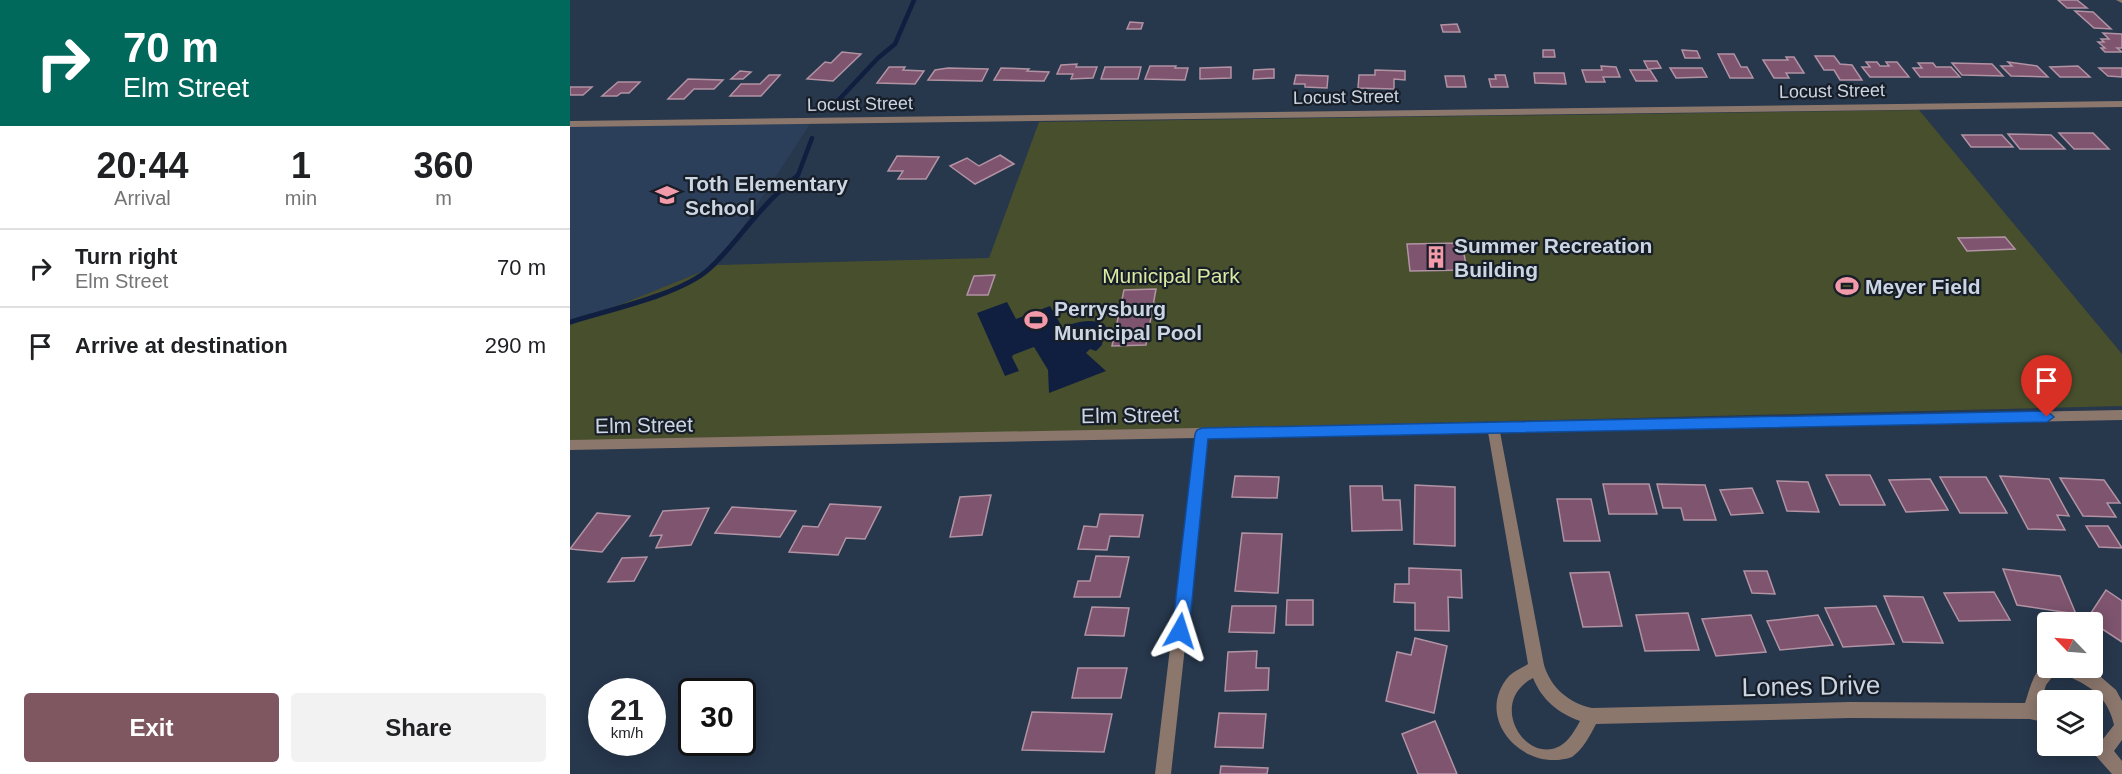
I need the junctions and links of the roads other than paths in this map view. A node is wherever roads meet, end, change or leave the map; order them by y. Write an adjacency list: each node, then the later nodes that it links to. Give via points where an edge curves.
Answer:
1 (2122, 104): 2 (street, Locust Street)
2 (570, 124)
3 (2122, 415): 4 (street, Elm Street)
4 (1493, 428): 5 (street, Elm Street); 7 (street, Lones Drive)
5 (1202, 434): 6 (street, Elm Street); 16 (street)
6 (570, 445)
7 (1537, 668): 12 (street, Lones Drive, via 1543,684 1555,697 1579,714); 12 (street, via 1514,682 1502,704 1504,723 1523,750 1541,758 1561,754 1579,738)
8 (2042, 678): 10 (street)
9 (2092, 678): 13 (street, via 2111,695 2120,710)
10 (2030, 711): 11 (street, Lones Drive); 12 (street, Lones Drive, via 1850,710)
11 (2037, 713)
12 (1592, 716)
13 (2122, 726): 14 (street)
14 (2103, 741)
15 (2103, 751): 17 (street)
16 (1163, 774)
17 (2122, 774)

